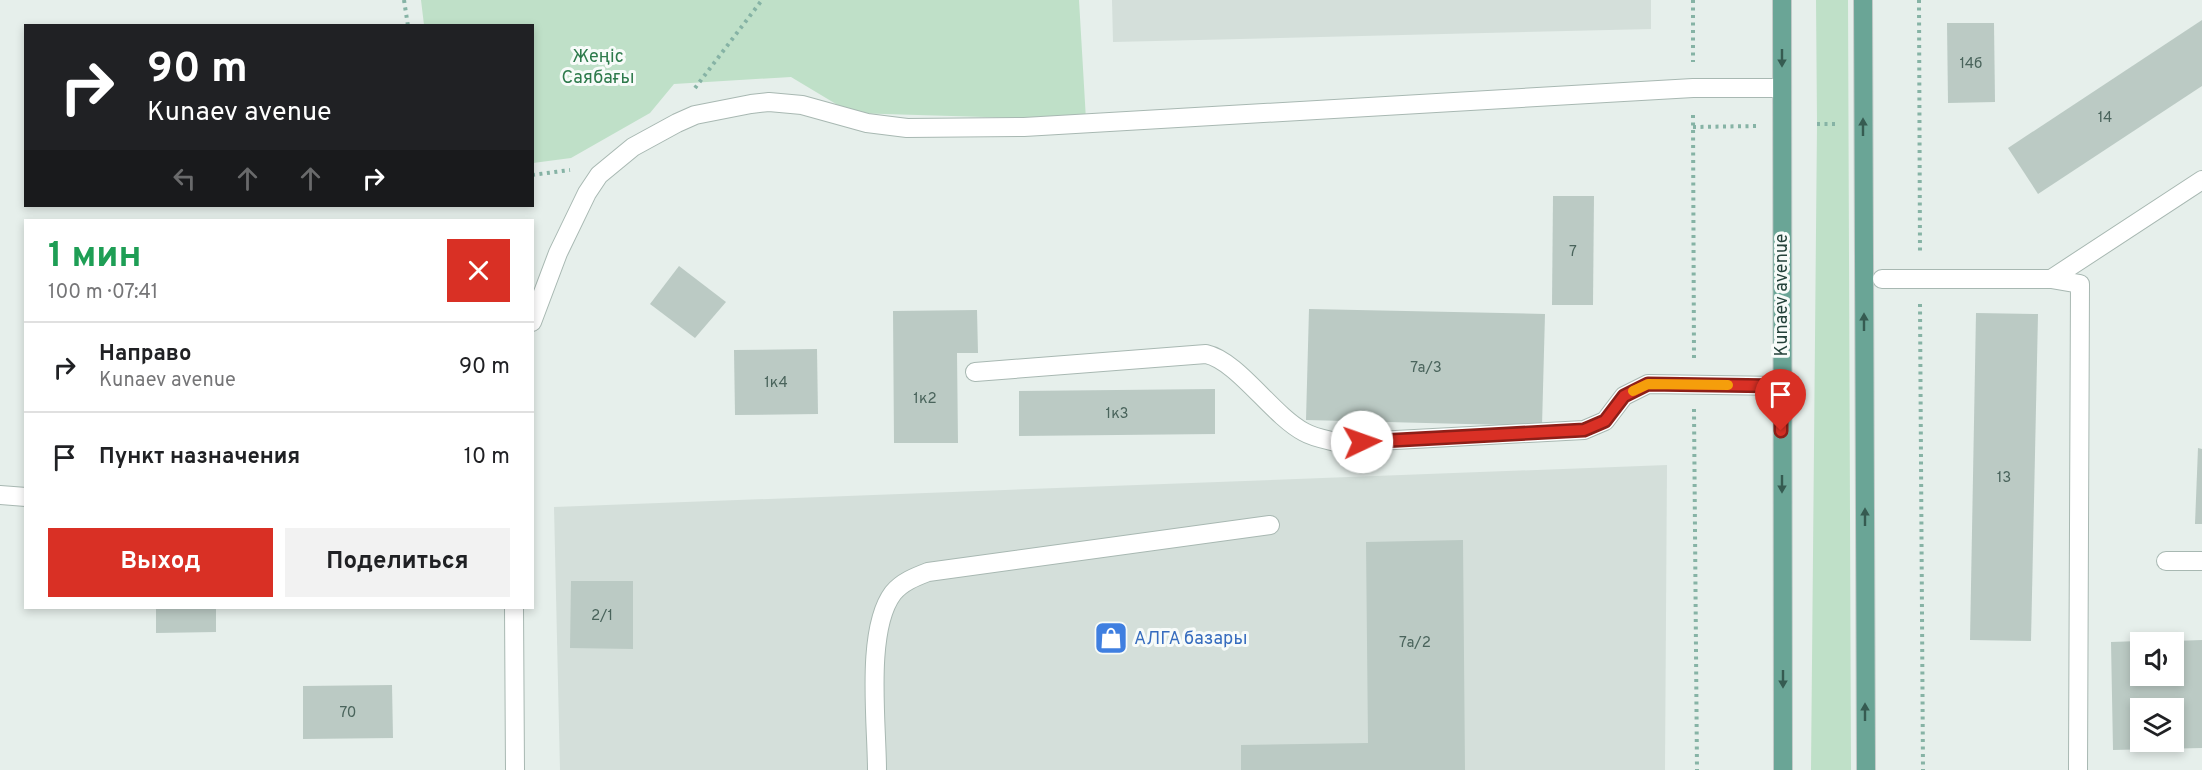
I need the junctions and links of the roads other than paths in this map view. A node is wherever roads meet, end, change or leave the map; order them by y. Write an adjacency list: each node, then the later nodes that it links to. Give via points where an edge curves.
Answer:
1 (1782, 0): 3 (main road, Kunaev avenue, one-way to 3)
2 (1863, 0): 19 (main road, one-way to 2)
3 (1782, 88): 7 (street, via 1693,88 1024,127 907,128 867,123 802,105 751,104 695,115 677,123 633,147 599,176 558,253); 9 (main road, Kunaev avenue)
4 (2202, 180): 6 (street)
5 (1882, 279): 6 (street)
6 (2051, 279): 20 (street, via 2080,284)
7 (534, 317)
8 (975, 372): 9 (street, via 1206,354 1227,364 1305,433 1340,443 1584,430 1605,421 1624,396 1648,384)
9 (1781, 386): 18 (main road, Kunaev avenue, one-way to 18)
10 (0, 495): 11 (street)
11 (24, 497)
12 (1269, 525): 17 (street, via 928,572 907,580 893,593 875,639)
13 (2166, 561): 14 (street)
14 (2202, 561)
15 (514, 609): 16 (street)
16 (516, 770)
17 (877, 770)
18 (1783, 770)
19 (1866, 770)
20 (2078, 770)

